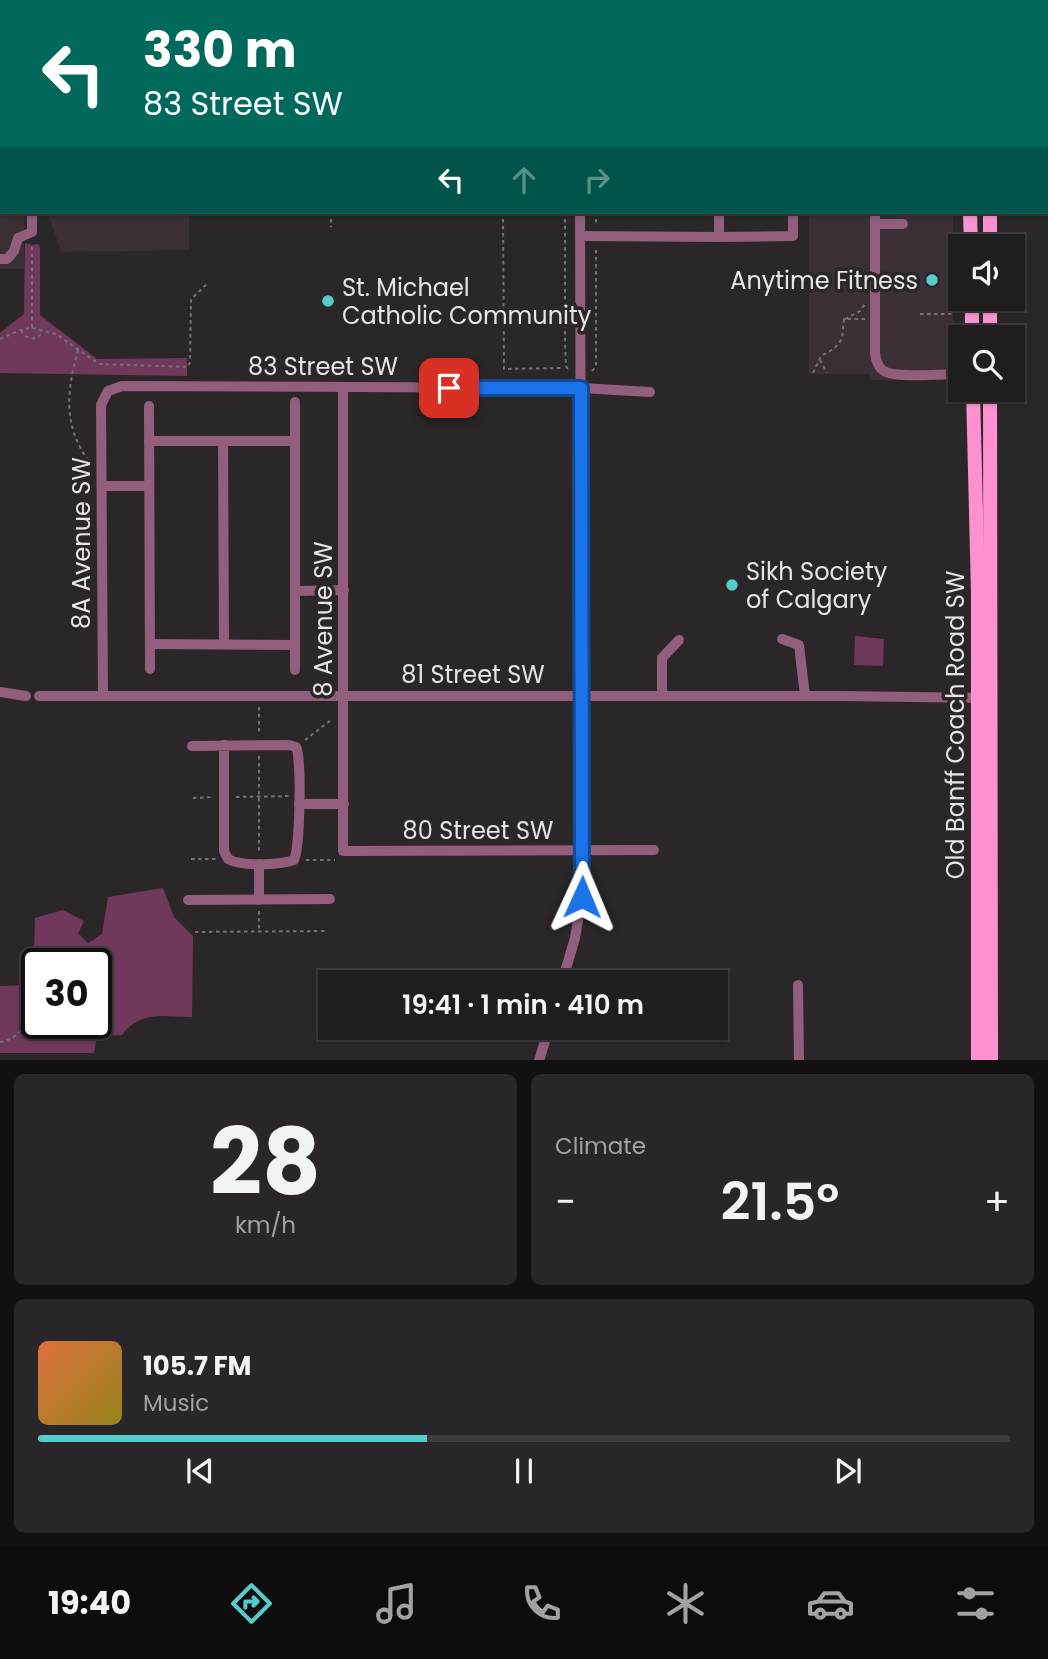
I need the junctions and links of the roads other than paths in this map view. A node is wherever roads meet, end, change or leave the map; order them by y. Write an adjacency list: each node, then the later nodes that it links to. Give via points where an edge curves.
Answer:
1 (32, 214): 14 (street, via 32,232 19,238 7,259)
2 (580, 214): 12 (street)
3 (719, 214): 13 (street)
4 (793, 214): 13 (street, via 793,236)
5 (875, 214): 8 (street)
6 (970, 214): 10 (main road)
7 (990, 214): 11 (main road)
8 (876, 224): 9 (street); 15 (street, via 875,353 879,366 895,374)
9 (903, 224)
10 (971, 234)
11 (990, 234)
12 (580, 236): 13 (street); 17 (street)
13 (719, 237)
14 (0, 259)
15 (948, 374)
16 (343, 387): 17 (street, 83 Street SW); 18 (street, 83 Street SW, via 122,386); 30 (street, 8 Avenue SW)
17 (581, 388): 19 (street, 83 Street SW); 42 (street)
18 (108, 391): 27 (street, 8A Avenue SW, via 101,405)
19 (650, 392)
20 (295, 402): 25 (street)
21 (973, 402): 45 (main road, Old Banff Coach Road SW)
22 (990, 402): 45 (main road, Old Banff Coach Road SW)
23 (149, 406): 26 (street)
24 (223, 441): 25 (street); 26 (street); 34 (street)
25 (295, 441): 29 (street)
26 (149, 442): 28 (street)
27 (102, 486): 28 (street); 41 (street, 8A Avenue SW)
28 (149, 486): 33 (street)
29 (295, 590): 30 (street); 35 (street)
30 (344, 590): 39 (street, 8 Avenue SW)
31 (782, 639): 44 (street, via 799,645)
32 (679, 640): 43 (street, via 662,658)
33 (150, 644): 34 (street); 36 (street)
34 (224, 645): 35 (street)
35 (295, 645): 37 (street)
36 (150, 669)
37 (295, 670)
38 (0, 692): 46 (street, via 23,696)
39 (344, 695): 41 (street, 81 Street SW); 42 (street, 81 Street SW); 50 (street, 8 Avenue SW)
40 (39, 696): 41 (street, 81 Street SW)
41 (103, 696)
42 (581, 696): 43 (street, 81 Street SW); 51 (street)
43 (663, 696): 44 (street, 81 Street SW)
44 (805, 696): 45 (street, 81 Street SW)
45 (984, 698): 63 (main road, Old Banff Coach Road SW); 64 (main road, Old Banff Coach Road SW)
46 (0, 701)
47 (224, 745): 48 (street); 49 (street, via 296,747); 54 (street, via 224,850 228,859 237,863)
48 (192, 746)
49 (299, 800): 50 (street); 54 (street, via 294,860)
50 (344, 804): 53 (street, 8 Avenue SW)
51 (582, 850): 52 (street, 80 Street SW); 53 (street, 80 Street SW); 58 (street, via 579,914)
52 (654, 850)
53 (343, 851)
54 (259, 864): 57 (street)
55 (330, 899): 57 (street)
56 (188, 900): 57 (street)
57 (259, 900)
58 (566, 970)
59 (798, 985): 62 (street)
60 (545, 1040): 61 (street)
61 (539, 1060)
62 (799, 1060)
63 (978, 1060)
64 (991, 1060)

